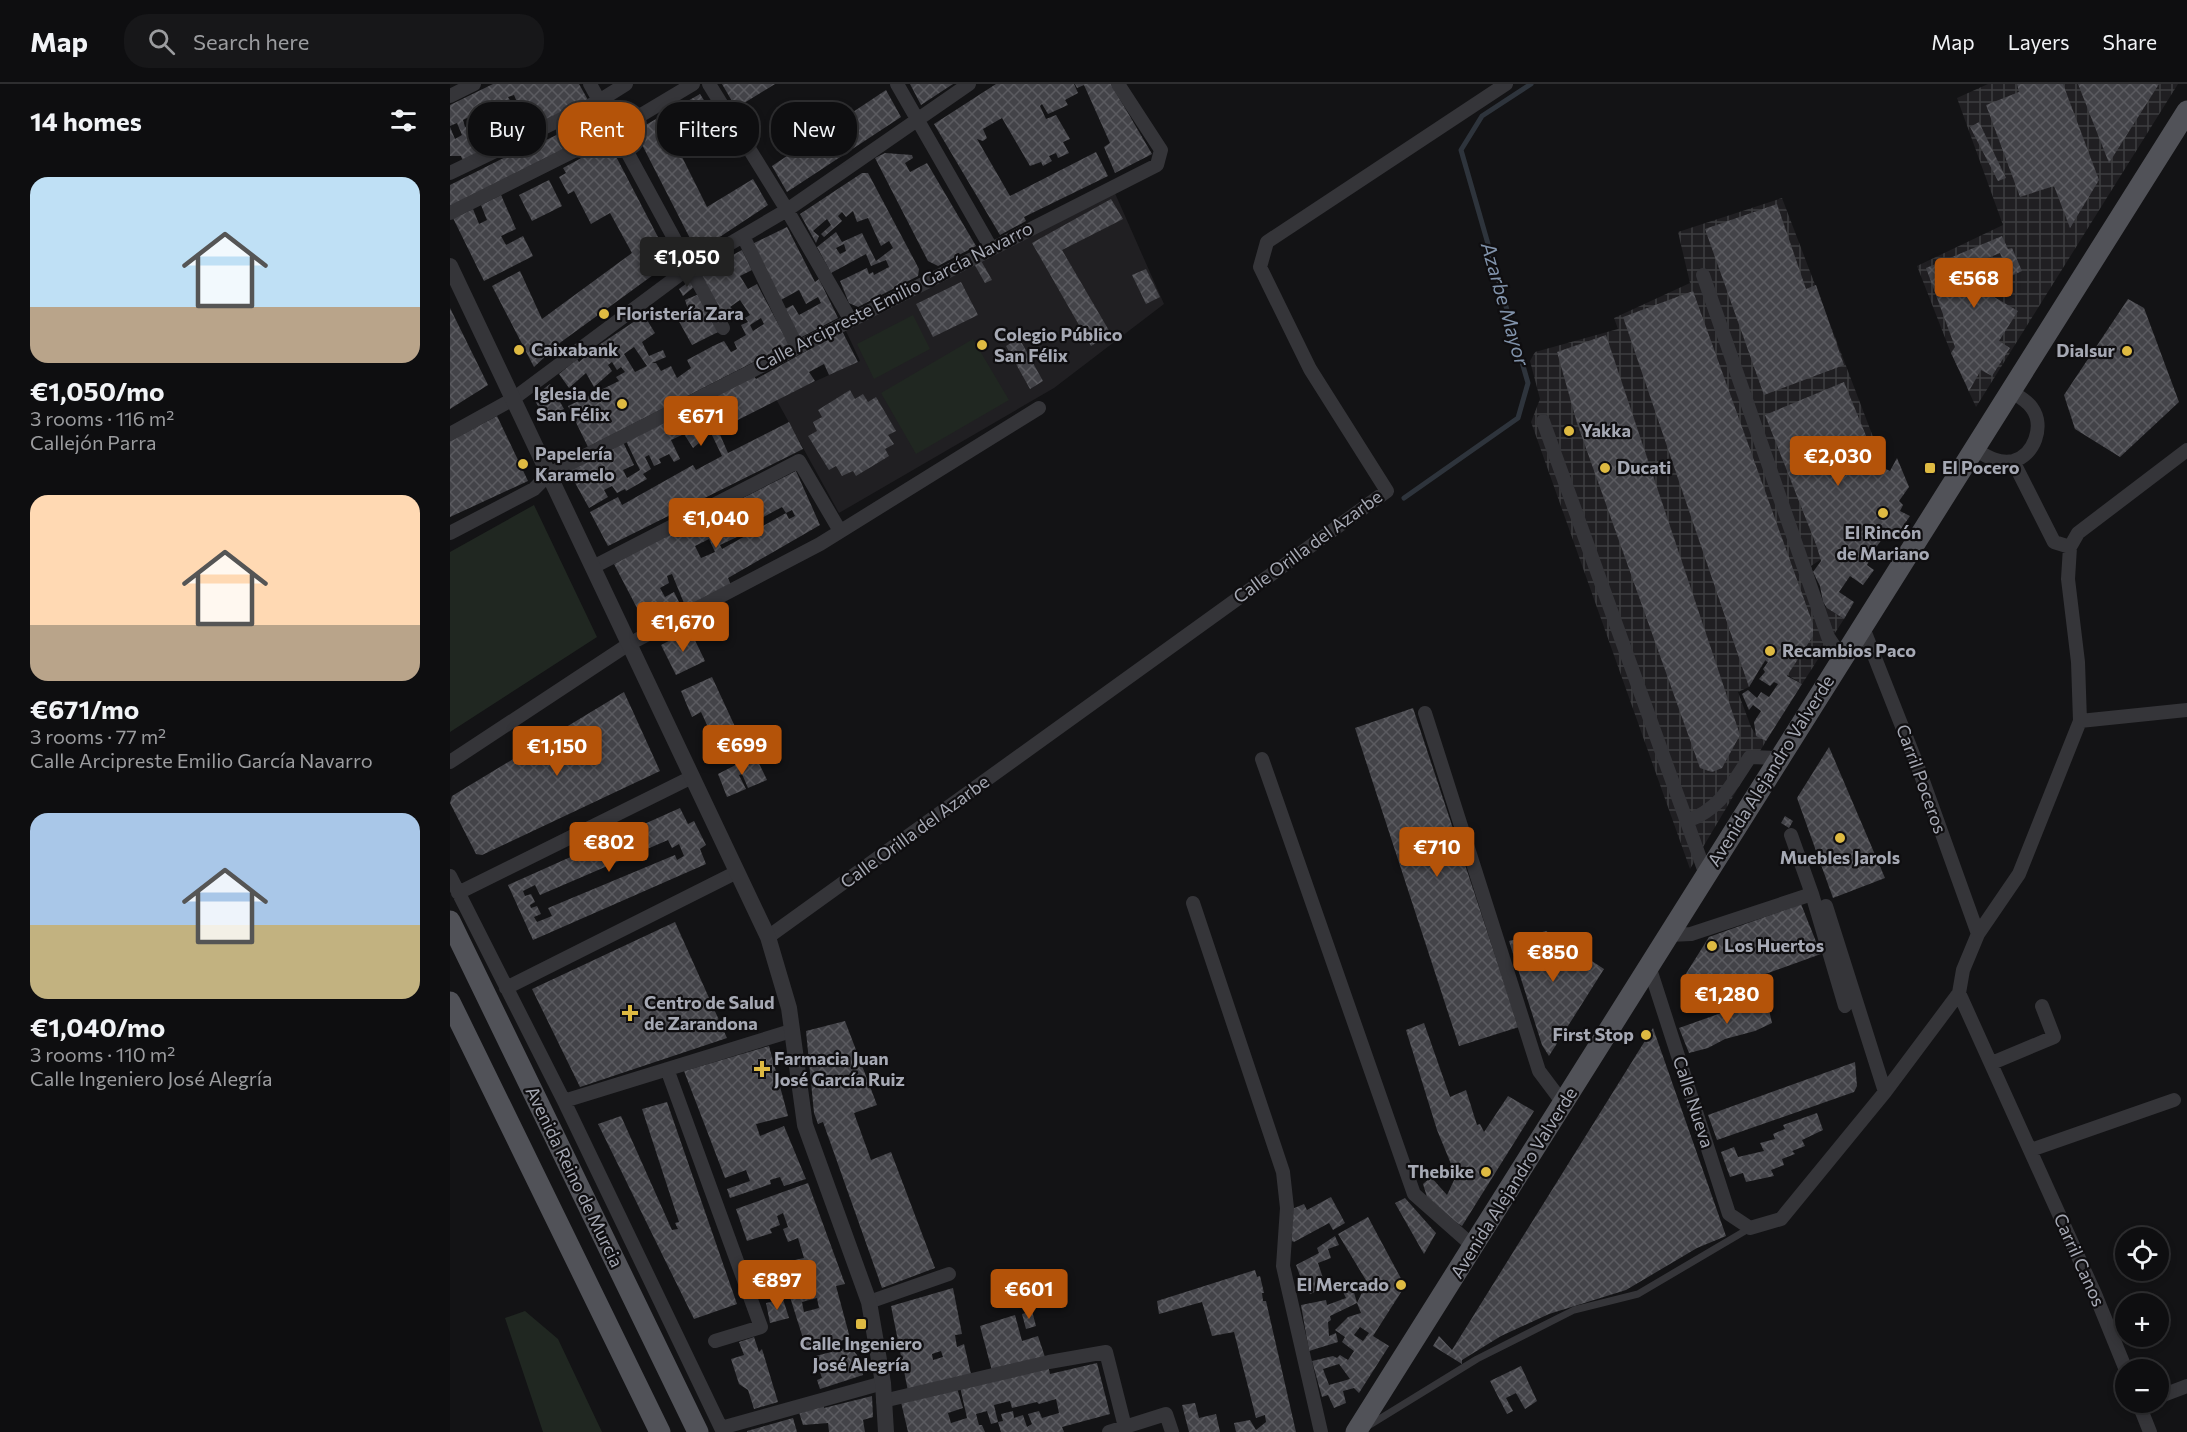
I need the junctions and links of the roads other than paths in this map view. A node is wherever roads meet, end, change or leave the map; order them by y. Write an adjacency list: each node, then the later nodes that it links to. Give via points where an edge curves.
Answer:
1 (474, 84): 10 (street)
2 (590, 84): 11 (street)
3 (626, 84): 11 (street)
4 (693, 84): 13 (street)
5 (709, 84): 18 (street)
6 (897, 84): 14 (street)
7 (969, 84): 14 (street)
8 (1118, 84): 21 (street, Calle Arcipreste Emilio García Navarro, via 1161,150 1157,165)
9 (1506, 84): 64 (street, Calle Orilla del Azarbe, via 1267,242 1260,267 1310,369 1388,491)
10 (450, 96)
11 (599, 101): 17 (street)
12 (2187, 111): 29 (main road, Avenida Alejandro Valverde)
13 (645, 113)
14 (918, 118): 18 (street); 21 (street)
15 (564, 156): 19 (street)
16 (630, 156): 23 (street)
17 (450, 173)
18 (787, 210): 20 (street); 26 (street)
19 (450, 213)
20 (743, 236): 23 (street); 28 (street)
21 (991, 248): 26 (street, Calle Arcipreste Emilio García Navarro)
22 (450, 266): 25 (street)
23 (690, 267): 27 (street); 30 (street)
24 (1703, 275): 44 (street, via 1828,637)
25 (456, 293): 30 (street)
26 (850, 320): 28 (street, Calle Arcipreste Emilio García Navarro)
27 (723, 328)
28 (797, 347): 37 (street, Calle Arcipreste Emilio García Navarro)
29 (2010, 391): 34 (main road, Avenida Alejandro Valverde); 36 (street, via 2032,407 2037,422 2032,446)
30 (513, 399): 33 (street); 37 (street)
31 (1039, 408): 38 (street)
32 (1543, 420): 52 (street)
33 (450, 434)
34 (1974, 449): 36 (street, via 1990,459); 42 (main road, Avenida Alejandro Valverde)
35 (2187, 450): 40 (street, via 2078,533)
36 (2013, 461): 40 (street, via 2054,542)
37 (549, 474): 39 (street, Calle Arcipreste Emilio García Navarro, via 534,489); 41 (street)
38 (840, 531): 41 (street, via 799,461); 43 (street)
39 (450, 533)
40 (2070, 548): 47 (street, via 2068,579)
41 (592, 567): 43 (street)
42 (1862, 625): 44 (main road, Avenida Alejandro Valverde); 62 (street, Carril Poceros)
43 (629, 644): 50 (street); 51 (street)
44 (1842, 658): 48 (main road, Avenida Alejandro Valverde)
45 (2187, 710): 47 (street)
46 (1425, 713): 77 (street, via 1539,1071)
47 (2080, 721): 62 (street, via 2019,874)
48 (1778, 758): 52 (street, via 1750,757 1721,801 1706,814); 55 (main road, Avenida Alejandro Valverde)
49 (1262, 759): 80 (street, via 1414,1194)
50 (450, 762)
51 (692, 777): 54 (street); 57 (street)
52 (1687, 822): 55 (street)
53 (1791, 835): 58 (street)
54 (737, 872): 64 (street); 66 (street)
55 (1707, 875): 63 (main road, Avenida Alejandro Valverde)
56 (450, 876): 57 (street)
57 (458, 892): 66 (street)
58 (1812, 894): 63 (street, via 1690,934); 69 (street)
59 (1193, 903): 97 (street, via 1283,1172 1287,1208 1283,1266)
60 (1826, 906): 74 (street)
61 (450, 921): 93 (main road, Avenida Reino de Murcia)
62 (1978, 934): 67 (street, via 1962,970)
63 (1669, 935): 65 (main road, Avenida Alejandro Valverde)
64 (768, 938): 71 (street, via 787,999)
65 (1649, 966): 77 (main road, Avenida Alejandro Valverde); 79 (street, Calle Nueva, via 1729,1214)
66 (506, 988): 76 (street)
67 (1959, 993): 72 (street, Carril Canos); 74 (street)
68 (450, 1002): 92 (main road, Avenida Reino de Murcia)
69 (1845, 1006)
70 (2042, 1006): 72 (street, via 2054,1037)
71 (791, 1030): 73 (street); 82 (street, via 805,1125)
72 (1992, 1063): 78 (street, Carril Canos)
73 (667, 1069): 76 (street); 83 (street, via 761,1327)
74 (1884, 1092): 79 (street, via 1780,1219)
75 (2174, 1100): 78 (street)
76 (564, 1101): 91 (street)
77 (1563, 1104): 80 (main road, Avenida Alejandro Valverde)
78 (2031, 1150): 84 (street, Carril Canos)
79 (1750, 1228): 98 (lane, via 1638,1293 1574,1310 1477,1359)
80 (1474, 1247): 98 (main road, Avenida Alejandro Valverde)
81 (949, 1274): 82 (street)
82 (869, 1302): 85 (street)
83 (715, 1341)
84 (2122, 1359)
85 (883, 1383): 88 (street); 91 (street)
86 (2187, 1386): 87 (street)
87 (2169, 1393)
88 (884, 1401): 90 (street, via 1106,1352); 94 (street)
89 (2143, 1413): 99 (street)
90 (1125, 1427): 95 (street); 96 (street, via 1167,1414)
91 (722, 1430)
92 (660, 1432)
93 (698, 1432)
94 (886, 1432)
95 (1109, 1432)
96 (1172, 1432)
97 (1321, 1432)
98 (1357, 1432)
99 (2150, 1432)

